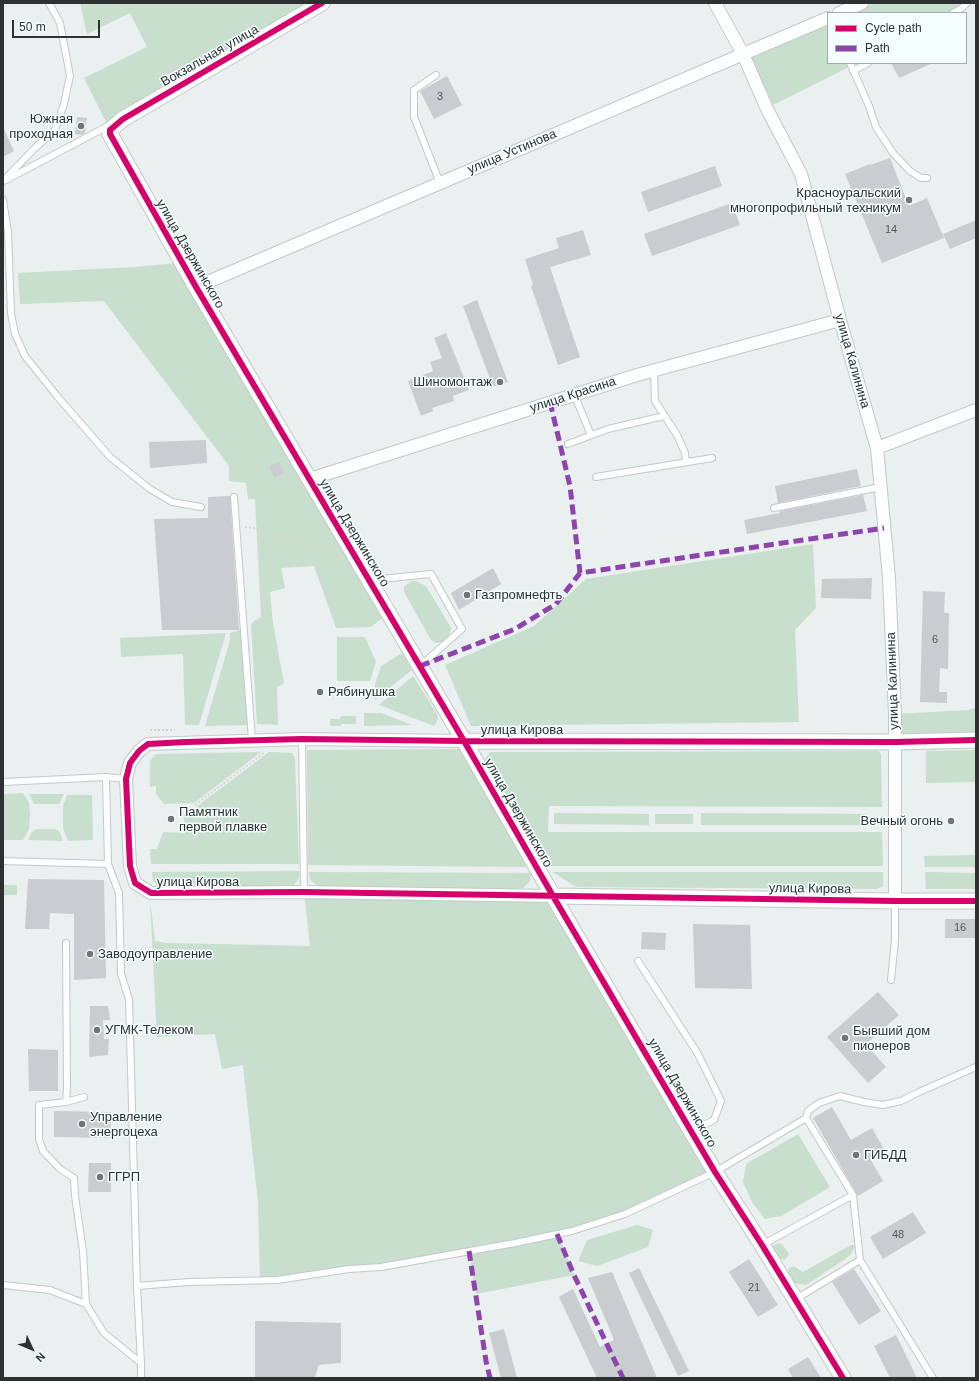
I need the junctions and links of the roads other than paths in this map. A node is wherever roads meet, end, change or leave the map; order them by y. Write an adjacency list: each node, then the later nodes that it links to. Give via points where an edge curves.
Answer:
1 (49, 3): 16 (lane, via 60,23 70,76 64,104 55,130)
2 (322, 3): 14 (street, Вокзальная улица)
3 (715, 3): 9 (street, улица Калинина)
4 (862, 3): 6 (street)
5 (967, 3): 7 (lane)
6 (841, 12)
7 (954, 12)
8 (827, 18): 9 (street, улица Устинова)
9 (743, 54): 17 (street, улица Устинова); 20 (street, улица Калинина, via 767,109 801,174)
10 (850, 64): 12 (lane)
11 (866, 64): 12 (lane)
12 (853, 71): 15 (lane, via 876,127 893,153 910,171 921,178)
13 (436, 75): 17 (lane, via 414,90 414,117)
14 (109, 128): 16 (lane); 19 (street, улица Дзержинского, via 113,141)
15 (927, 178)
16 (3, 182)
17 (440, 183): 19 (street, улица Устинова)
18 (3, 200): 34 (lane, via 8,232 11,313 15,334 25,356 110,457 150,489 172,502)
19 (196, 287): 31 (street, улица Дзержинского)
20 (840, 320): 21 (street, улица Красина); 27 (street, улица Калинина)
21 (654, 370): 22 (street, улица Красина); 24 (lane, via 655,401)
22 (574, 394): 25 (lane); 31 (street, улица Красина)
23 (976, 410): 27 (street)
24 (664, 416): 25 (lane); 29 (lane, via 677,434)
25 (591, 435): 26 (lane)
26 (568, 444)
27 (877, 448): 32 (street, улица Калинина)
28 (712, 458): 29 (lane)
29 (686, 462): 30 (lane)
30 (596, 477)
31 (310, 480): 36 (street, улица Дзержинского)
32 (881, 488): 35 (lane); 42 (street, улица Калинина, via 889,578)
33 (234, 497): 39 (lane)
34 (202, 507)
35 (774, 508)
36 (369, 580): 37 (street, улица Дзержинского); 37 (lane, via 431,574 462,629)
37 (420, 666): 41 (street, улица Дзержинского)
38 (302, 739): 39 (street, улица Кирова); 41 (street, улица Кирова); 48 (lane)
39 (252, 740): 44 (street, улица Кирова, via 148,744 139,750 130,763)
40 (976, 740): 42 (street, улица Кирова)
41 (464, 741): 42 (street, улица Кирова); 49 (street, улица Дзержинского)
42 (896, 742): 51 (street, улица Калинина)
43 (106, 777): 44 (lane); 45 (lane); 47 (lane)
44 (126, 779): 48 (street, улица Кирова, via 130,866 135,883 151,893)
45 (3, 782)
46 (3, 861): 47 (lane)
47 (108, 864): 65 (lane, via 119,893 121,974 129,999)
48 (304, 892): 49 (street, улица Кирова)
49 (554, 896): 51 (street, улица Кирова); 59 (street, улица Дзержинского)
50 (976, 900): 51 (street, улица Кирова)
51 (895, 901): 54 (lane)
52 (66, 944): 57 (lane)
53 (638, 961): 59 (lane, via 698,1054 721,1101 714,1120)
54 (891, 980)
55 (976, 1067): 58 (lane, via 902,1101 883,1105 840,1096 828,1099 808,1111)
56 (84, 1097): 57 (lane)
57 (66, 1102): 67 (lane, via 39,1105 39,1140 43,1150 60,1170 74,1178 83,1251)
58 (806, 1118): 60 (lane); 61 (lane)
59 (691, 1131): 60 (street, улица Дзержинского)
60 (715, 1172): 62 (street, улица Дзержинского); 65 (lane, via 625,1214 572,1231 515,1243 381,1267 277,1280)
61 (853, 1195): 62 (lane); 63 (lane)
62 (762, 1245): 66 (street, улица Дзержинского)
63 (860, 1260): 66 (lane); 71 (lane)
64 (3, 1285): 67 (lane, via 50,1290)
65 (137, 1286): 68 (lane)
66 (795, 1299): 70 (street, улица Дзержинского)
67 (86, 1304): 68 (lane, via 104,1333)
68 (141, 1363): 69 (lane)
69 (141, 1378)
70 (843, 1378)
71 (933, 1378)

